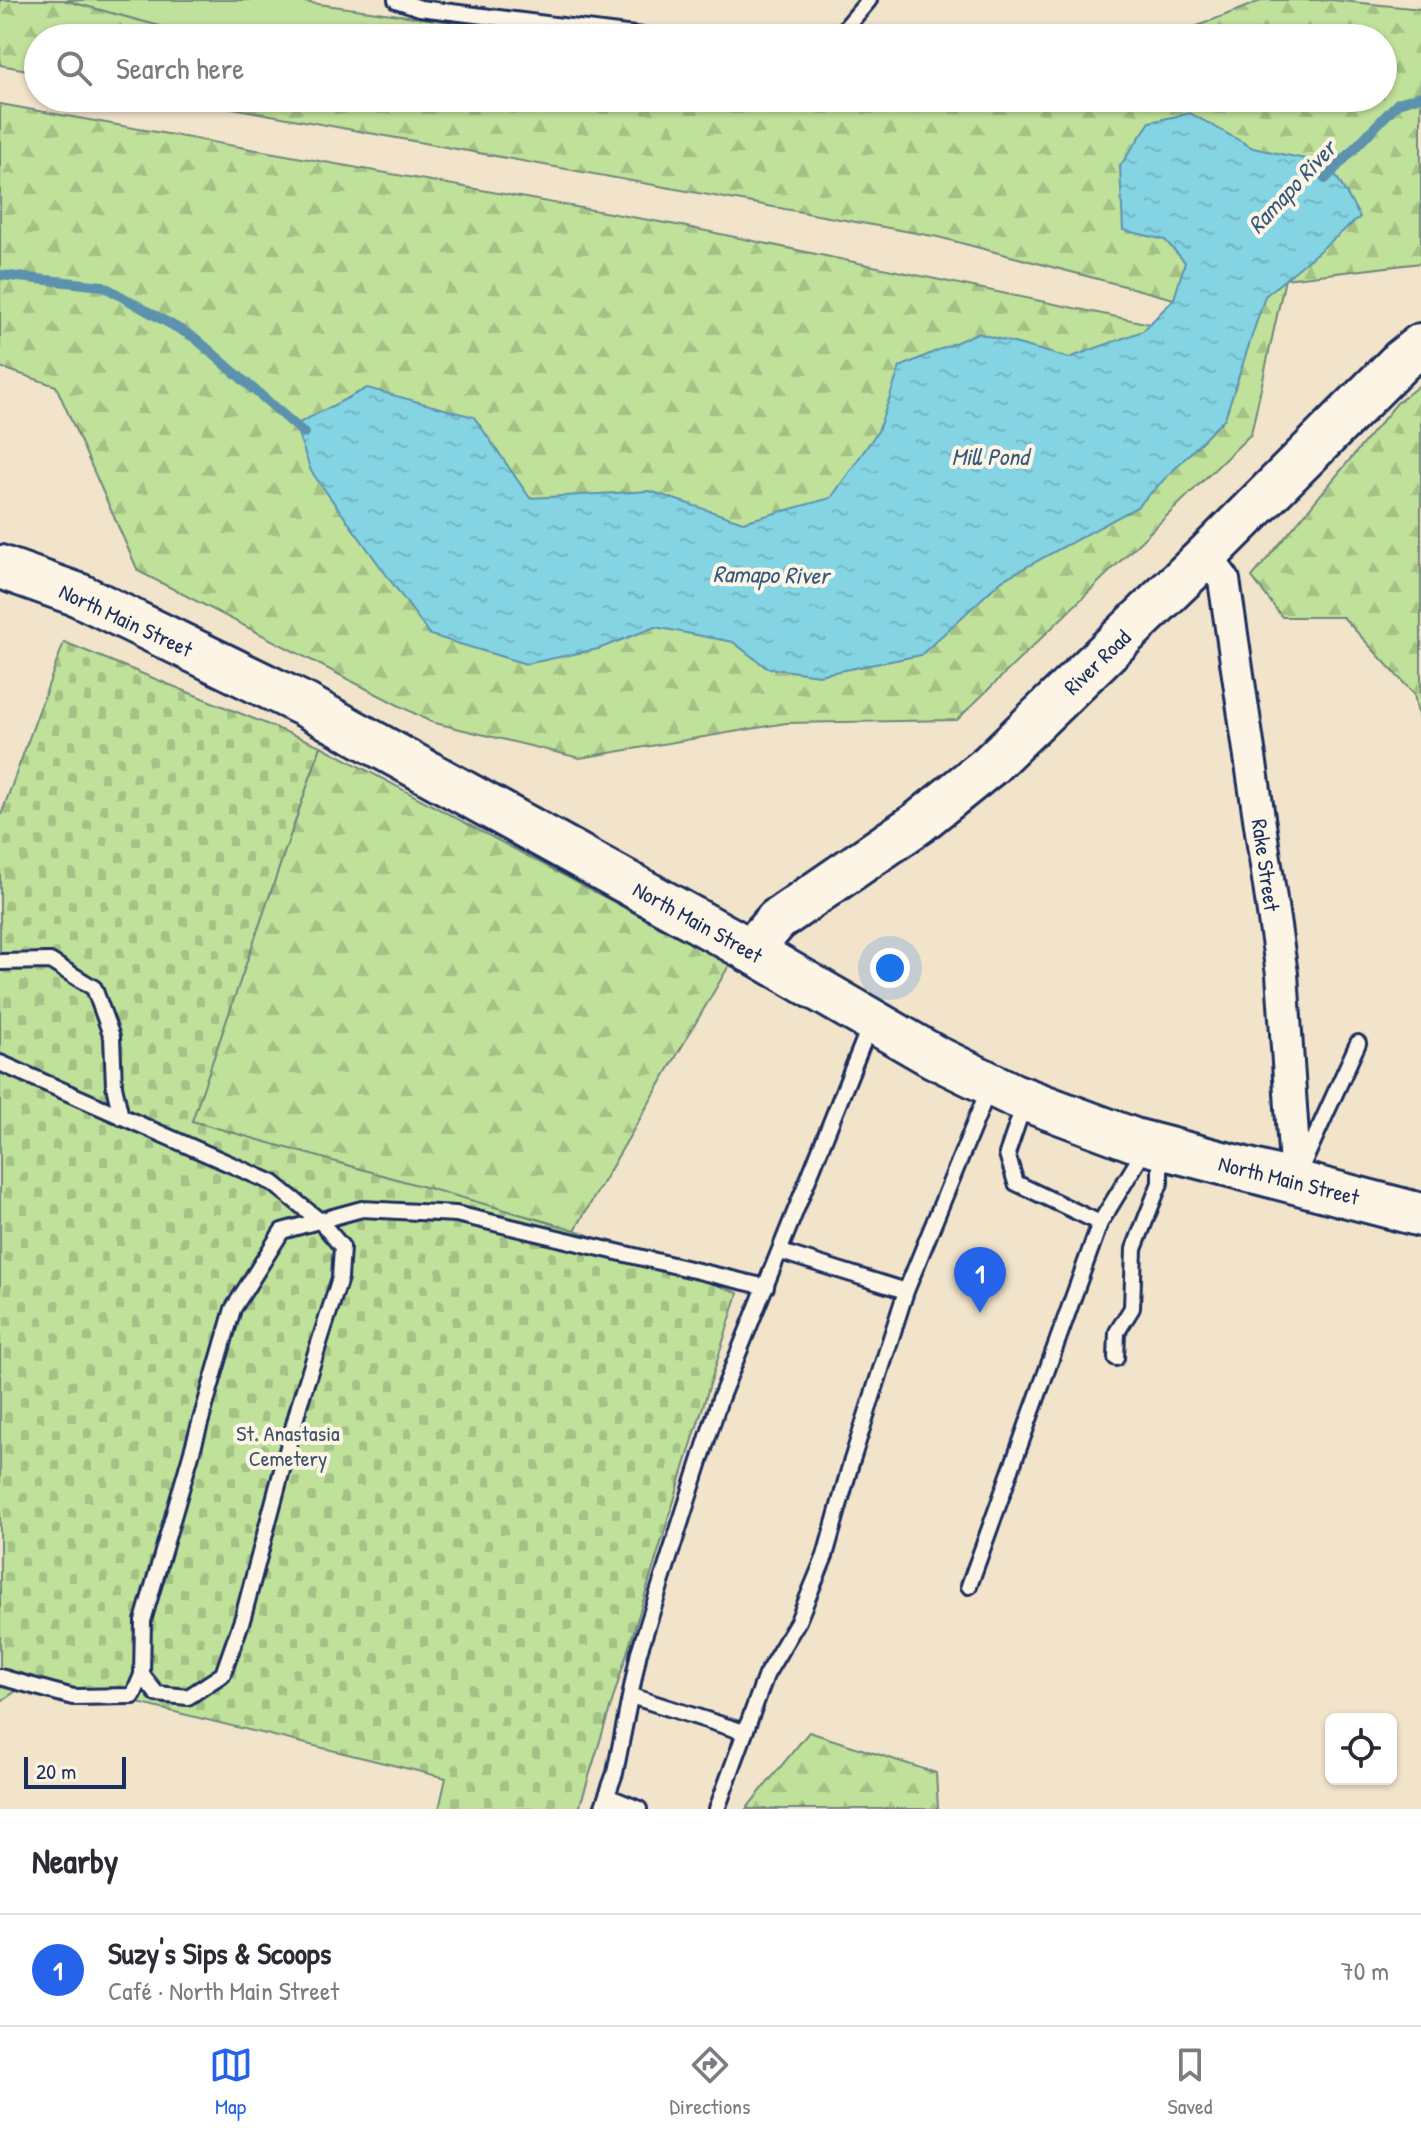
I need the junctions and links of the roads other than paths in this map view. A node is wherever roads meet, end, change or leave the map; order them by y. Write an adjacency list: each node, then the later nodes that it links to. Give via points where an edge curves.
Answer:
1 (396, 0): 3 (lane, via 420,8)
2 (869, 0): 4 (lane)
3 (547, 24)
4 (849, 24)
5 (1421, 345): 6 (street, River Road)
6 (1206, 556): 8 (street, River Road, via 990,765 918,823 777,920); 16 (street, Rake Street, via 1224,580 1280,958)
7 (0, 567): 8 (street, North Main Street, via 79,595 305,705)
8 (750, 951): 10 (street, North Main Street)
9 (0, 962): 14 (lane, via 50,961 94,988 112,1037)
10 (872, 1021): 13 (street, North Main Street); 20 (lane)
11 (1358, 1043): 16 (lane)
12 (0, 1063): 14 (lane)
13 (1008, 1092): 15 (street, North Main Street); 19 (lane, via 1007,1154 1016,1183); 22 (lane)
14 (121, 1117): 18 (lane, via 273,1183)
15 (1154, 1145): 16 (street, North Main Street); 19 (lane); 23 (lane, via 1160,1183 1134,1249 1132,1308 1117,1332)
16 (1296, 1181): 17 (street, North Main Street)
17 (1421, 1215)
18 (320, 1221): 21 (lane, via 362,1209 456,1214); 25 (lane, via 282,1231 233,1309 143,1621); 25 (lane, via 342,1247 340,1278 223,1674 188,1697 157,1694)
19 (1100, 1223): 24 (lane)
20 (781, 1252): 21 (lane); 22 (lane)
21 (766, 1287): 27 (lane, via 720,1399 639,1652)
22 (906, 1291): 28 (lane, via 825,1556)
23 (1116, 1358)
24 (969, 1586)
25 (142, 1675): 26 (lane, via 133,1696 73,1697)
26 (0, 1677)
27 (631, 1696): 28 (lane); 29 (lane)
28 (744, 1732): 31 (lane)
29 (604, 1802): 30 (lane)
30 (639, 1809)
31 (717, 1809)

